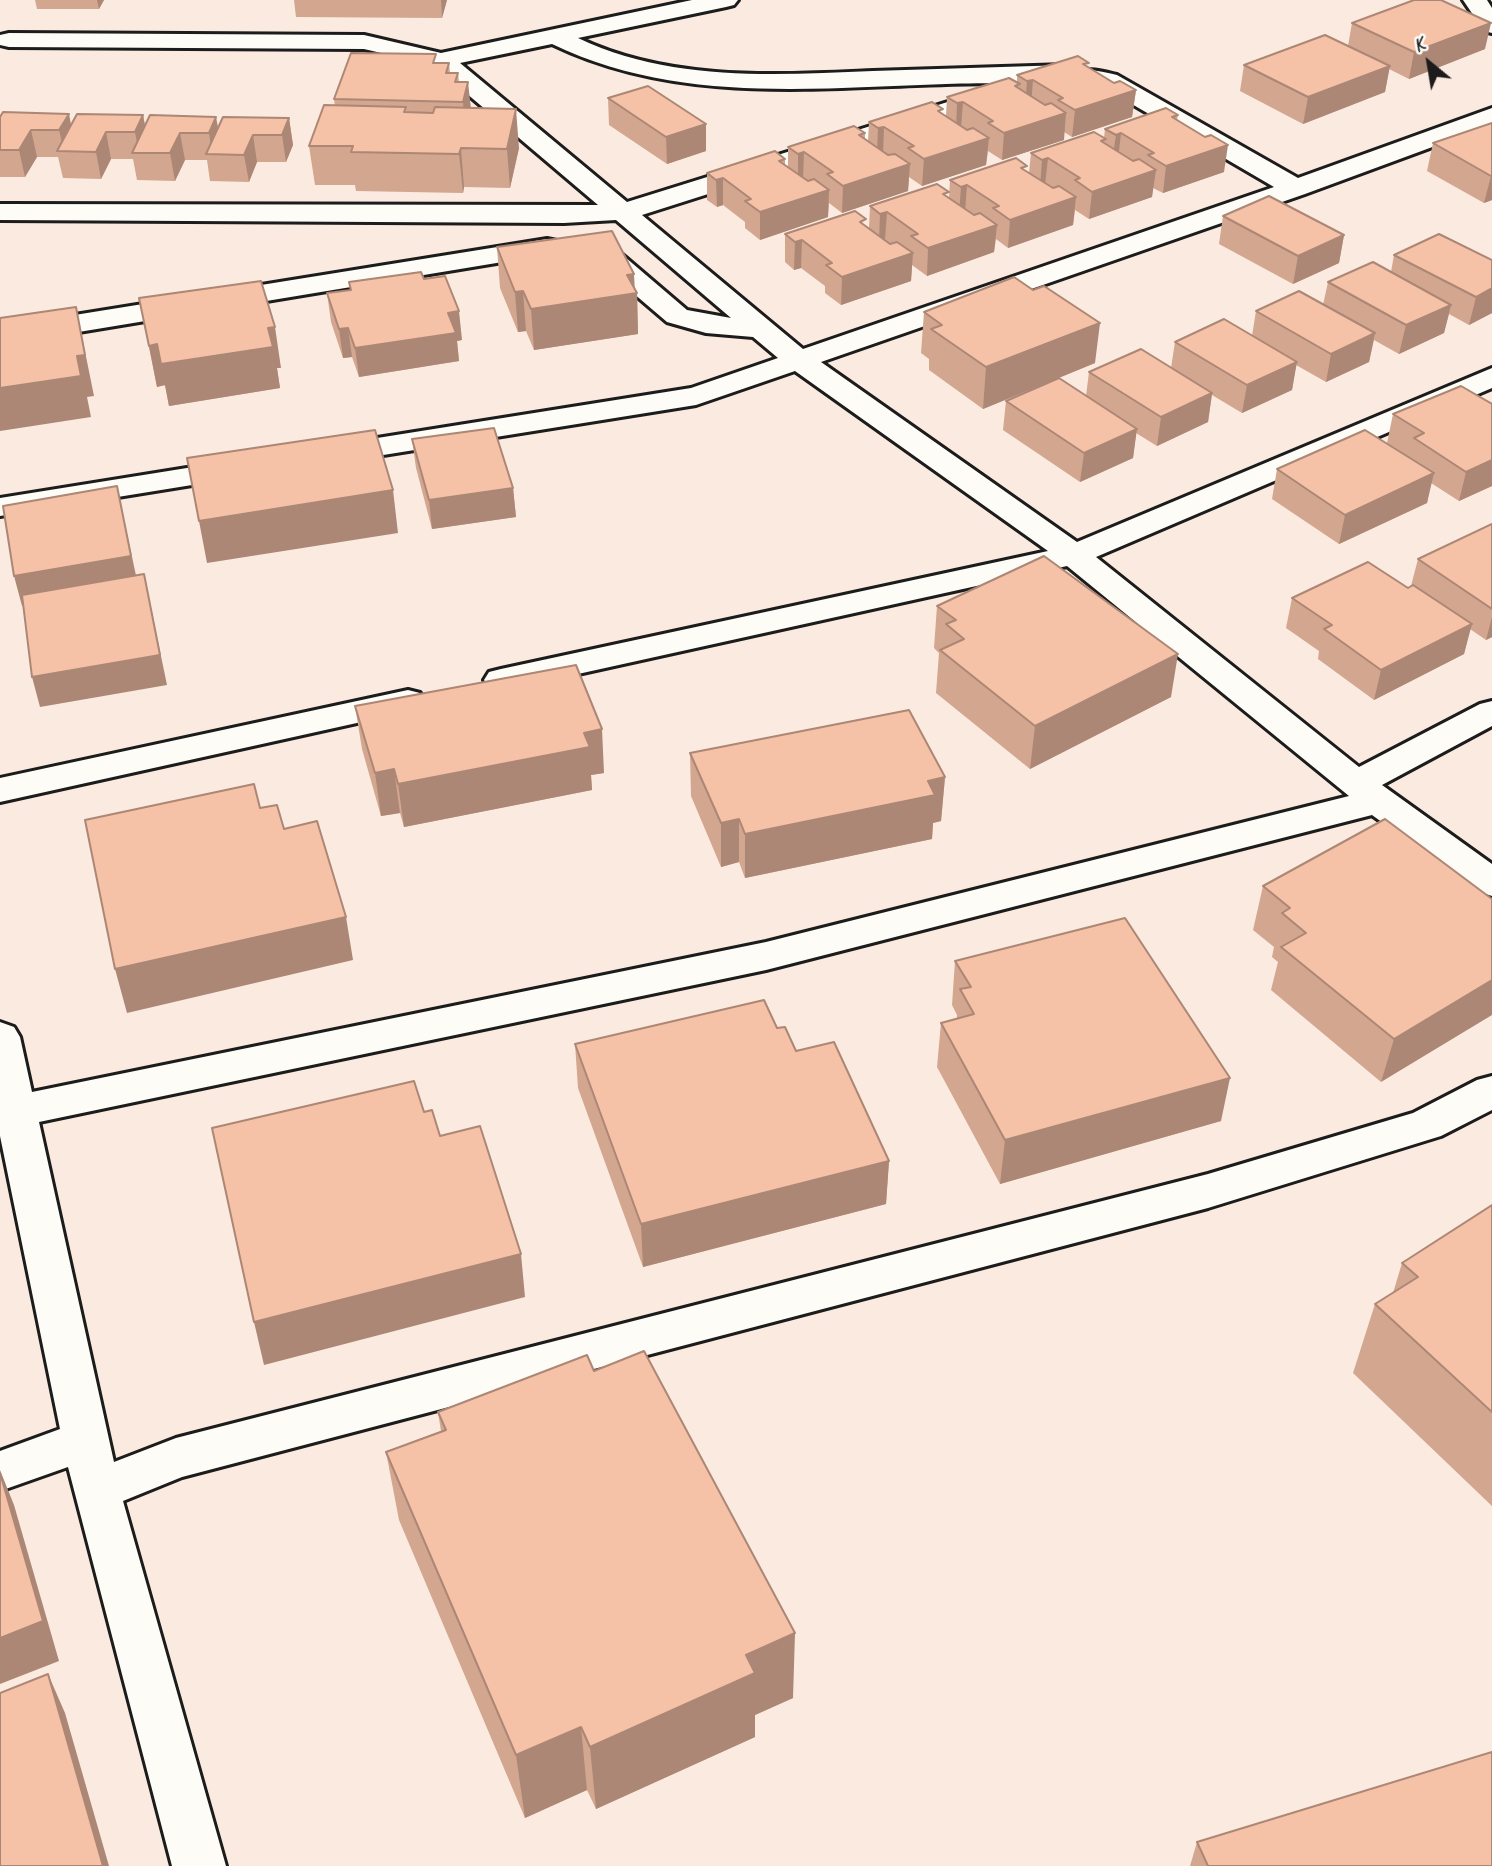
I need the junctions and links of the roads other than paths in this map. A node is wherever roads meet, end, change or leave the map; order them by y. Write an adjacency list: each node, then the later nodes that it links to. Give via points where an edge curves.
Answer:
1 (726, 0): 4 (street)
2 (1475, 0): 3 (street)
3 (1492, 26)
4 (552, 35): 6 (street); 7 (street, via 594,55 638,68 754,83)
5 (9, 40): 6 (street, via 364,42)
6 (441, 60): 11 (street)
7 (1066, 72): 9 (street, via 1108,80); 11 (street)
8 (1492, 116): 9 (street)
9 (1296, 188): 16 (street)
10 (0, 212): 12 (street)
11 (624, 212): 12 (street); 14 (street)
12 (564, 215): 13 (street)
13 (588, 240): 14 (street, via 677,316 706,324); 15 (street)
14 (763, 329): 16 (street)
15 (0, 336)
16 (801, 362): 18 (street, via 696,396); 19 (street)
17 (1492, 377): 19 (street)
18 (0, 507)
19 (1074, 555): 20 (street); 24 (street)
20 (476, 686)
21 (435, 695): 23 (street)
22 (1492, 712): 24 (street)
23 (0, 790)
24 (1367, 792): 25 (street); 28 (street, via 766,956)
25 (1492, 883)
26 (0, 1037): 28 (street)
27 (1492, 1091): 31 (street, via 1426,1125 1208,1191 176,1458)
28 (7, 1112): 29 (street)
29 (86, 1440): 30 (street); 31 (street)
30 (0, 1471)
31 (96, 1490): 32 (street)
32 (199, 1866)

